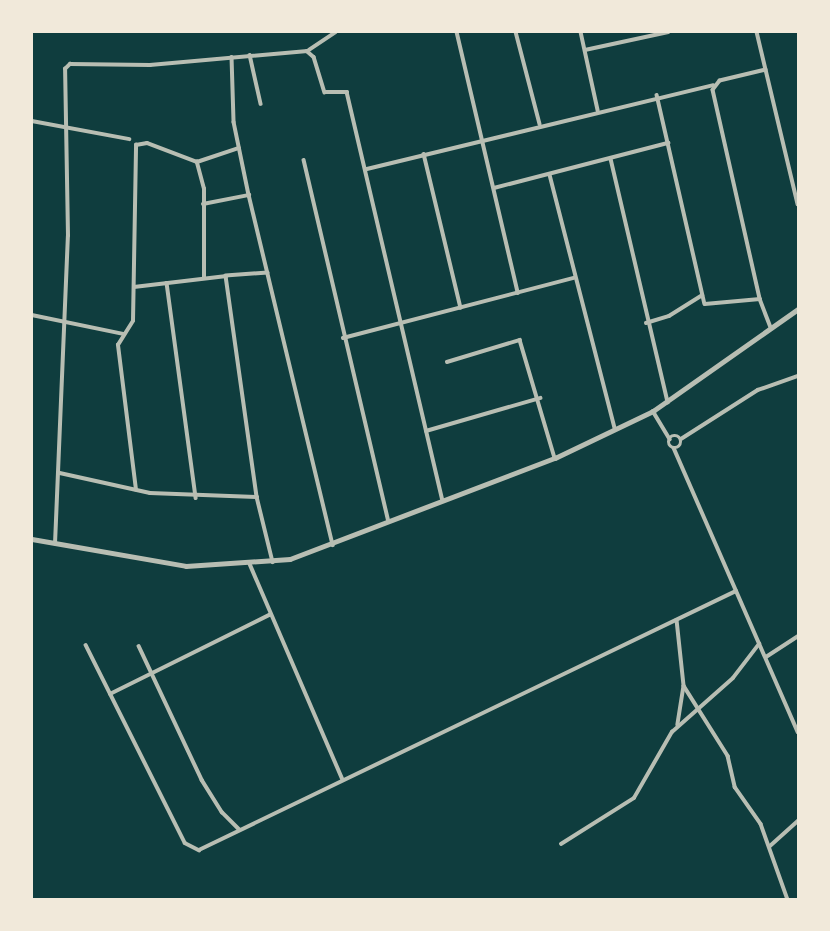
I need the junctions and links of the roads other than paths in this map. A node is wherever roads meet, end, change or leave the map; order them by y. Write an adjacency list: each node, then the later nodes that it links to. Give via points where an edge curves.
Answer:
1 (336, 32): 8 (street)
2 (457, 32): 20 (street)
3 (516, 32): 17 (street)
4 (581, 32): 7 (street)
5 (668, 32): 7 (street)
6 (757, 32): 11 (street)
7 (585, 50): 15 (street)
8 (307, 51): 9 (street); 27 (street, via 314,57 325,92 349,94)
9 (250, 55): 10 (street); 14 (street)
10 (232, 57): 18 (street, via 150,65 70,64 65,69); 22 (street)
11 (766, 70): 12 (street); 32 (street)
12 (713, 85): 13 (street); 41 (street)
13 (657, 95): 15 (street); 21 (street)
14 (261, 104)
15 (598, 110): 17 (street)
16 (32, 121): 18 (street)
17 (540, 124): 20 (street)
18 (64, 127): 19 (street); 45 (street, via 69,217)
19 (128, 139)
20 (483, 139): 23 (street); 29 (street)
21 (668, 143): 24 (street); 40 (street)
22 (240, 148): 26 (street); 30 (street)
23 (424, 154): 27 (street); 42 (street)
24 (611, 159): 28 (street); 46 (street)
25 (304, 160): 50 (street)
26 (197, 162): 31 (street); 38 (street, via 147,143 136,145)
27 (367, 169): 47 (street)
28 (550, 175): 29 (street); 36 (street)
29 (494, 188): 39 (street)
30 (249, 195): 31 (street); 33 (street)
31 (203, 204): 35 (street)
32 (799, 204)
33 (268, 273): 34 (street); 70 (street)
34 (226, 276): 35 (street); 64 (street)
35 (204, 278): 37 (street)
36 (573, 278): 39 (street); 56 (street)
37 (167, 283): 38 (street); 65 (street)
38 (134, 287): 49 (street, via 133,321)
39 (518, 293): 42 (street)
40 (702, 295): 41 (street, via 710,307); 46 (street, via 670,316)
41 (760, 299): 48 (street)
42 (461, 308): 47 (street)
43 (799, 309): 48 (street)
44 (32, 315): 45 (street)
45 (65, 323): 49 (street); 62 (street)
46 (646, 323): 54 (street)
47 (403, 324): 50 (street); 57 (street)
48 (771, 327): 54 (street)
49 (124, 334): 63 (street, via 118,345)
50 (343, 338): 67 (street)
51 (447, 362): 53 (street, via 520,340)
52 (799, 376): 59 (street, via 758,390)
53 (540, 398): 57 (street); 61 (street)
54 (667, 402): 55 (street)
55 (653, 411): 56 (street); 58 (street)
56 (615, 428): 61 (street)
57 (426, 431): 66 (street)
58 (670, 439): 59 (street); 60 (street)
59 (681, 439): 60 (street)
60 (674, 448): 73 (street)
61 (555, 458): 66 (street)
62 (60, 473): 63 (street); 69 (street)
63 (136, 490): 65 (street)
64 (257, 497): 65 (street); 71 (street)
65 (196, 498)
66 (443, 502): 67 (street)
67 (390, 523): 70 (street)
68 (32, 539): 69 (street)
69 (55, 544): 72 (street, via 186,566)
70 (333, 545): 71 (street)
71 (273, 562): 72 (street)
72 (250, 564): 74 (street)
73 (736, 591): 75 (street); 77 (street)
74 (269, 615): 81 (street); 87 (street)
75 (677, 620): 82 (street); 87 (street)
76 (799, 636): 80 (street)
77 (760, 643): 80 (street); 84 (street, via 733,678)
78 (86, 645): 83 (street)
79 (139, 646): 81 (street)
80 (766, 657): 86 (street)
81 (152, 674): 83 (street); 89 (street, via 213,799)
82 (684, 686): 84 (street); 85 (street)
83 (110, 694): 89 (street, via 190,848 199,850)
84 (699, 710): 85 (street); 91 (street, via 728,756 735,787 755,813)
85 (678, 727): 90 (street, via 634,799)
86 (799, 732)
87 (343, 780): 89 (street)
88 (799, 821): 91 (street)
89 (239, 829)
90 (561, 844)
91 (770, 846): 92 (street)
92 (788, 900)

